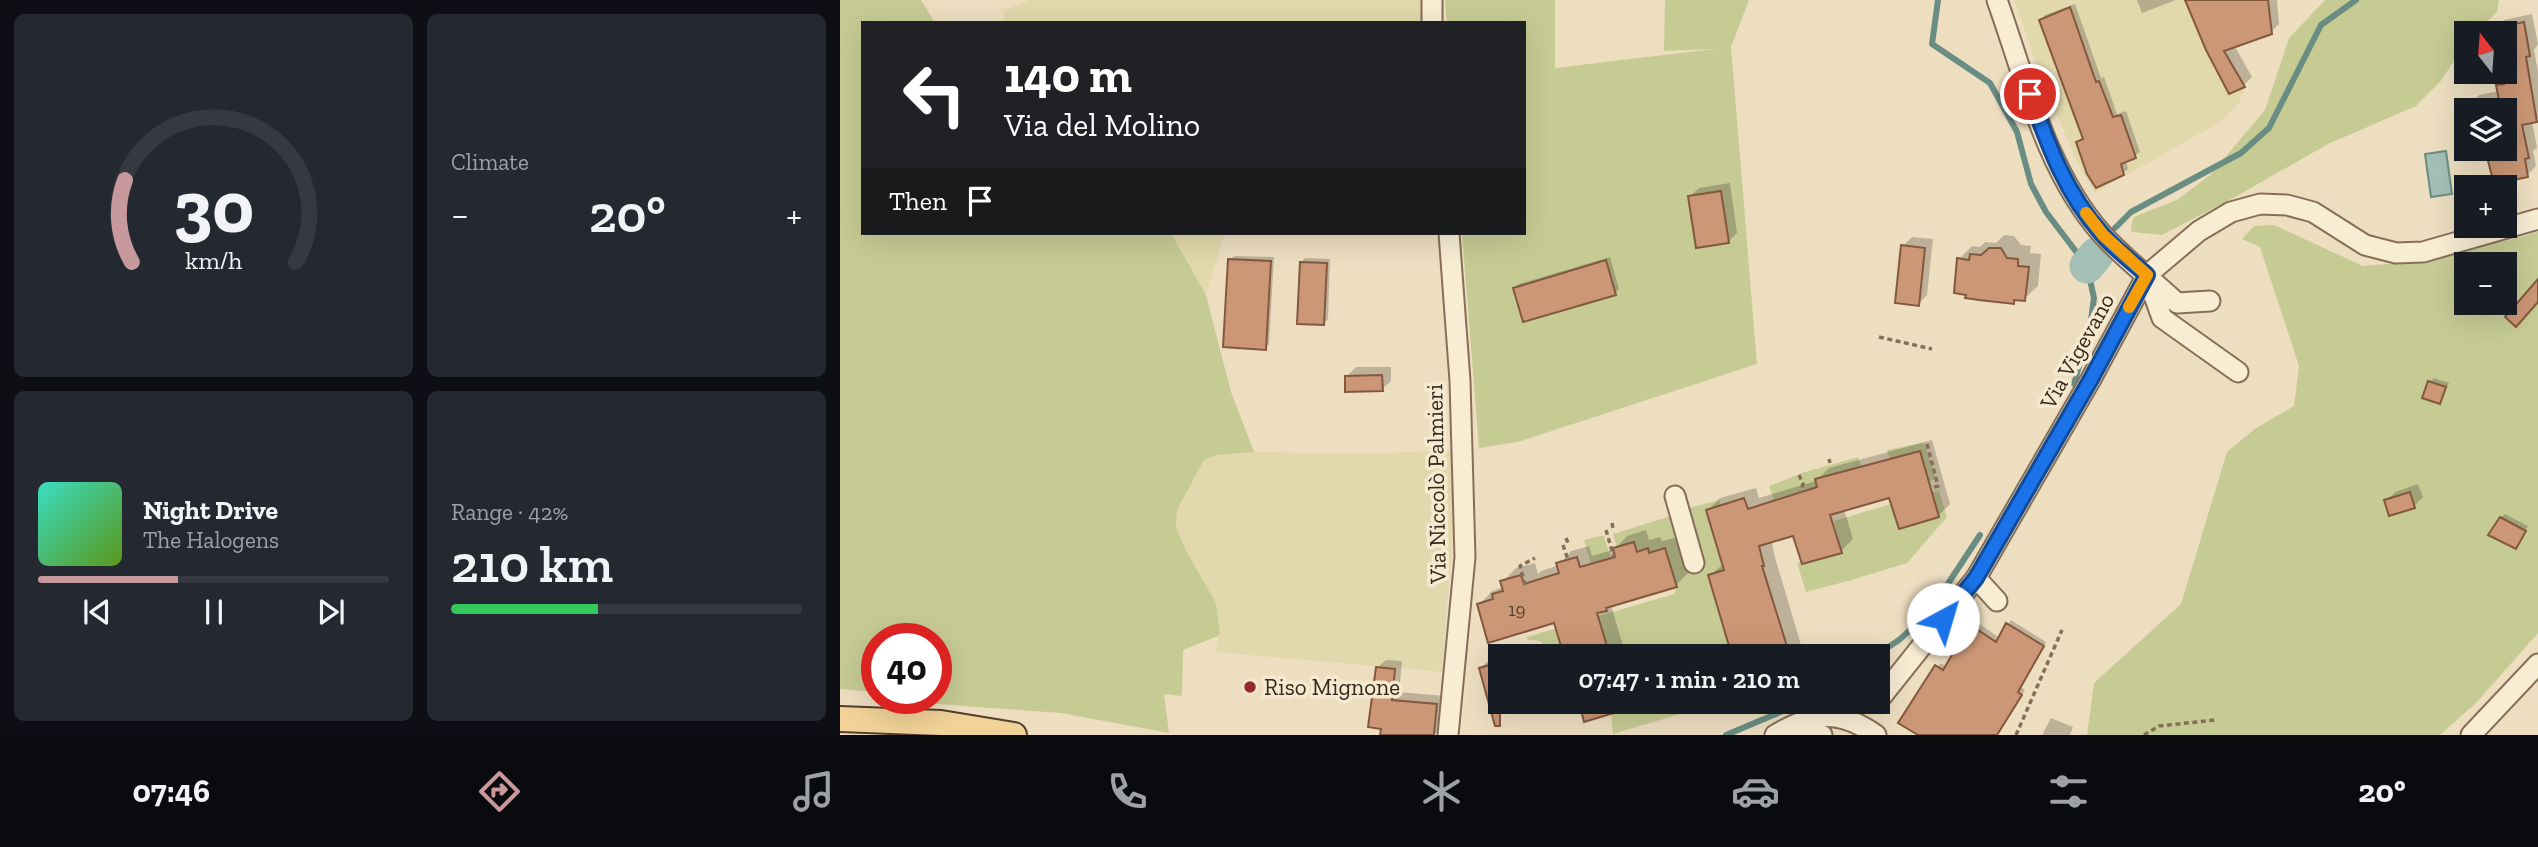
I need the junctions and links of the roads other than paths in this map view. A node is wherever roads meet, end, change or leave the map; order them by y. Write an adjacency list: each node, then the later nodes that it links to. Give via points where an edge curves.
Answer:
1 (1433, 0): 3 (street)
2 (1997, 0): 6 (street, via 2053,158 2070,190 2103,235)
3 (1432, 21)
4 (2538, 219): 6 (street, Via Vigevano, via 2423,252 2396,253 2365,245 2313,212 2260,204 2231,212 2199,231)
5 (1449, 235): 21 (street, Via Niccolò Palmieri, via 1460,381 1465,557)
6 (2147, 275): 7 (street, via 2177,303); 8 (street, via 2162,318); 11 (street, Via Vigevano)
7 (2210, 301)
8 (2238, 372)
9 (1675, 496): 10 (street)
10 (1694, 563)
11 (1976, 578): 12 (street); 14 (street, Via Vigevano)
12 (1997, 601)
13 (2538, 664): 24 (street)
14 (1890, 685)
15 (1867, 714): 18 (street, Via Vigevano)
16 (840, 719): 17 (main road)
17 (940, 729): 20 (main road)
18 (1856, 729): 19 (street, via 1825,714); 23 (street)
19 (1781, 732): 22 (street)
20 (1014, 735)
21 (1448, 735)
22 (1822, 735)
23 (1876, 735)
24 (2471, 735)

